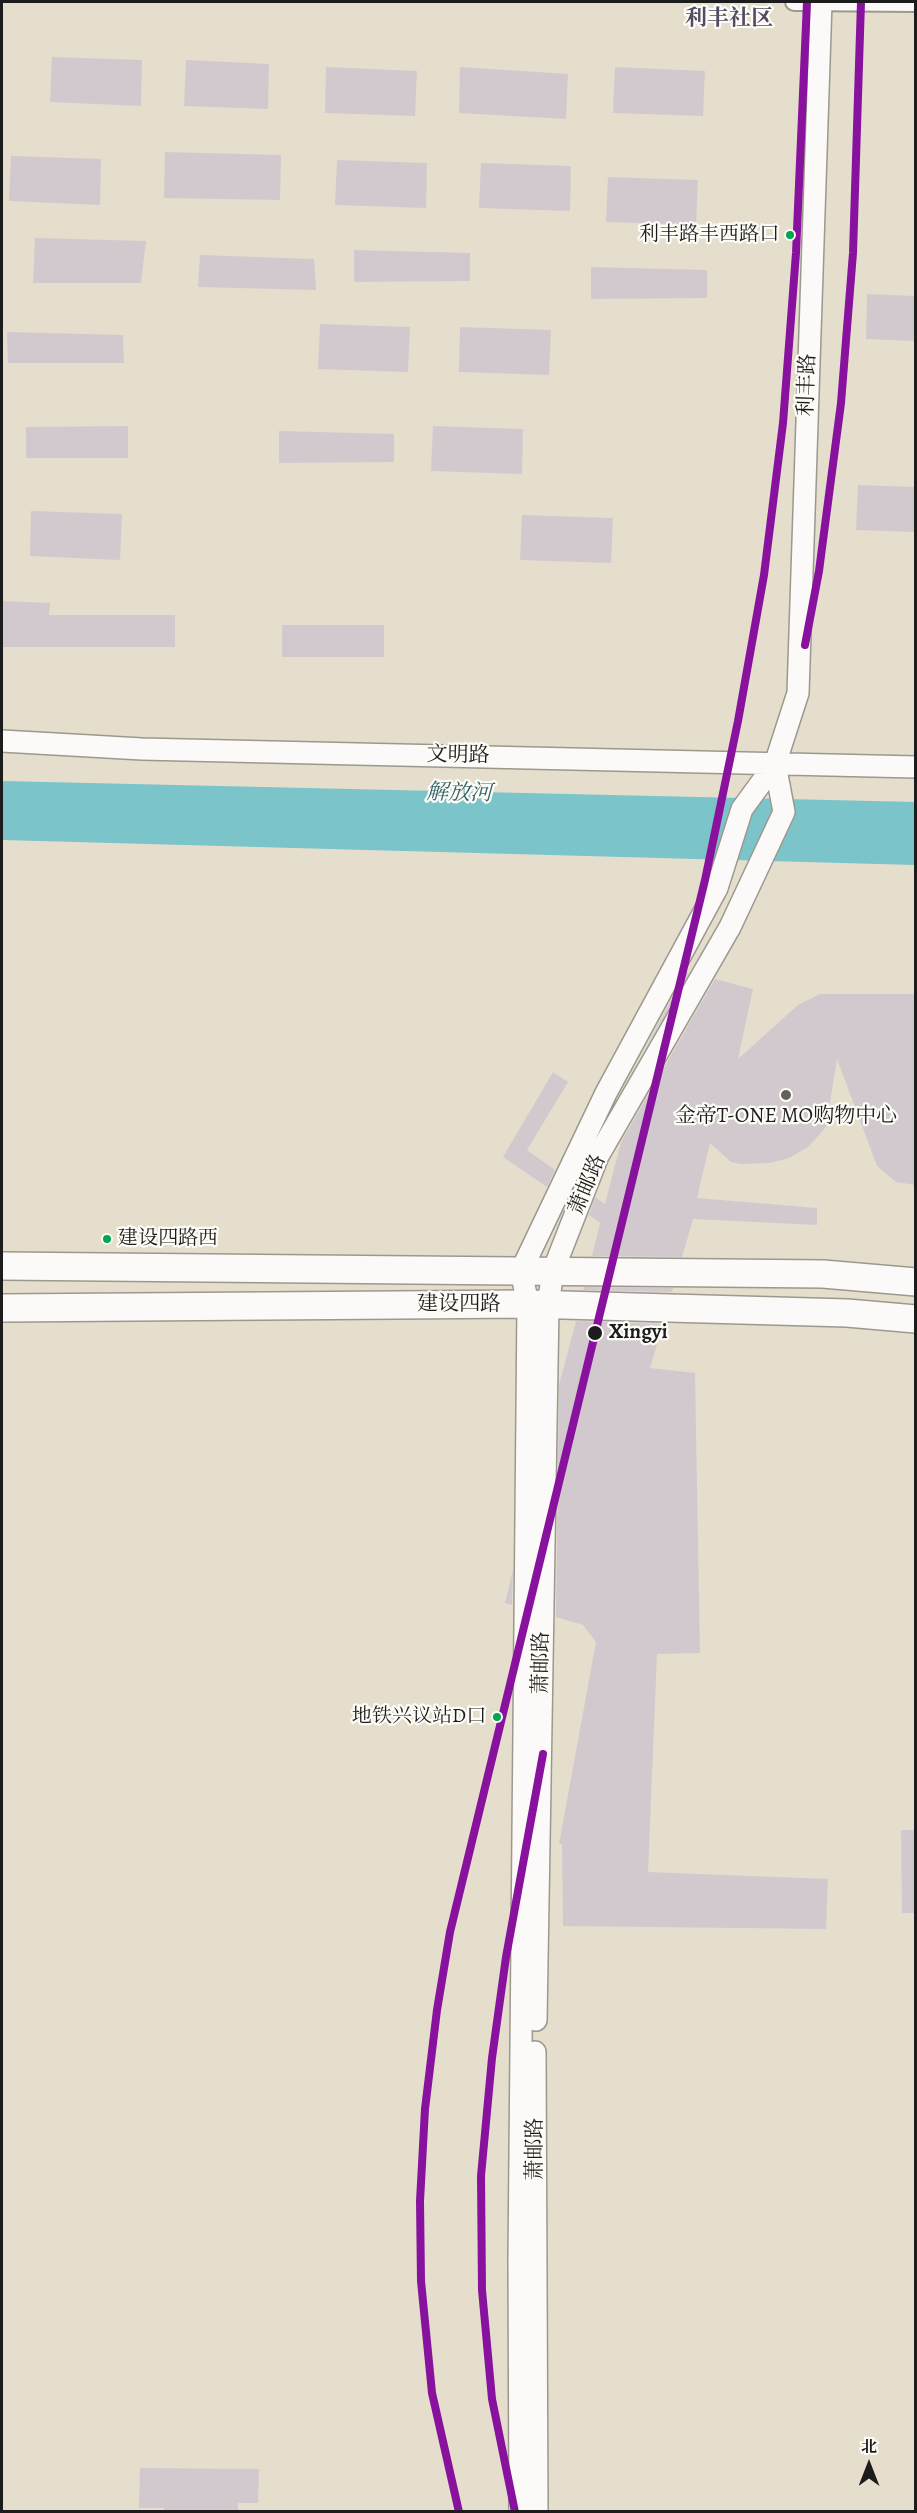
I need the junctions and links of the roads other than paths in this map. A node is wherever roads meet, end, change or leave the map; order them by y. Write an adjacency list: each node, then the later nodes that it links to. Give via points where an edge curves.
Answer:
1 (794, 2): 2 (street)
2 (821, 2): 3 (street); 5 (street, 利丰路, via 798,693)
3 (915, 3)
4 (2, 741): 5 (street, 文明路, via 142,749)
5 (775, 764): 6 (street, 文明路); 8 (street, via 742,809 717,888 606,1093); 9 (street, 萧邮路, via 784,812 730,927 598,1156)
6 (915, 767)
7 (2, 1266): 8 (main road, 建设四路)
8 (521, 1271): 9 (main road, 建设四路); 11 (street)
9 (552, 1271): 10 (main road, 建设四路, via 823,1274); 11 (street, 萧邮路)
10 (915, 1282)
11 (538, 1304): 12 (main road, 建设四路); 13 (main road, 建设四路, via 847,1313); 14 (street, 萧邮路, via 524,1721); 15 (street, 萧邮路)
12 (2, 1308)
13 (915, 1319)
14 (520, 2511)
15 (537, 2511)

